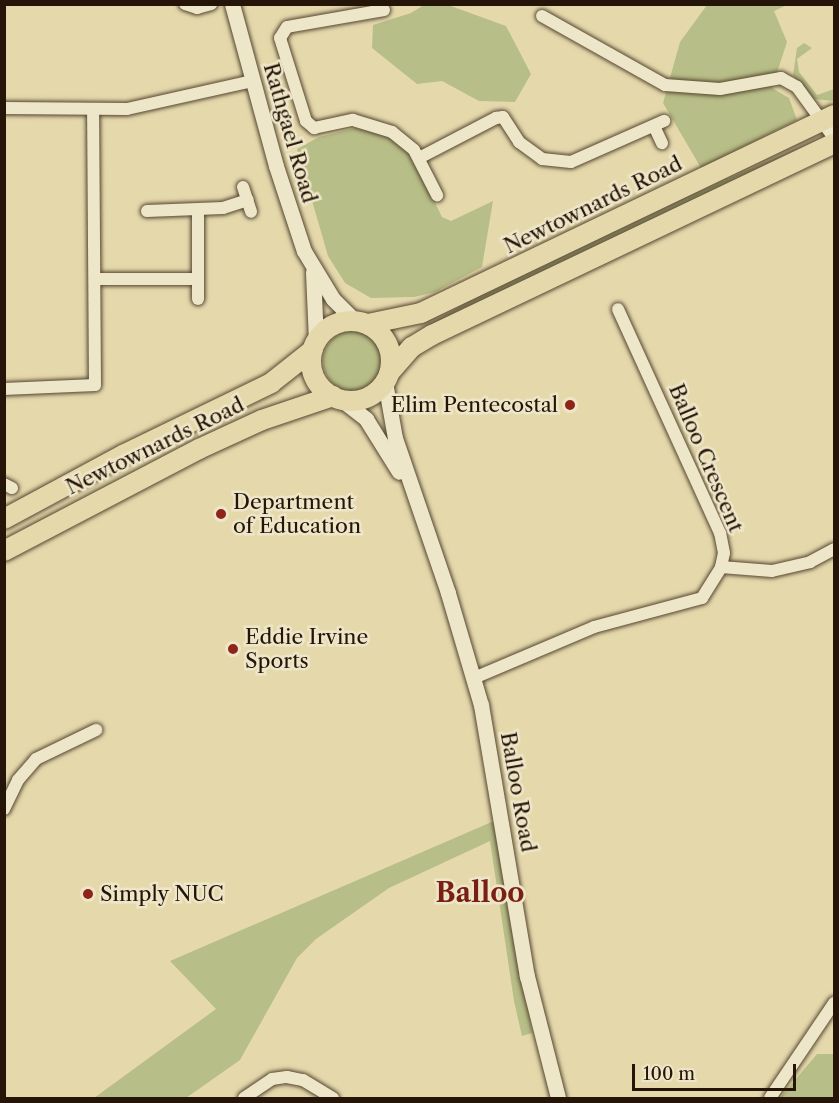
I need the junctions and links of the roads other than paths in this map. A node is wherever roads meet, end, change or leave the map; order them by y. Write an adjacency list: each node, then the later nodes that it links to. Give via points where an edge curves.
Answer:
1 (185, 4): 2 (street, via 198,8)
2 (211, 4)
3 (232, 4): 8 (street, Rathgael Road)
4 (329, 4): 7 (street)
5 (377, 9): 7 (street)
6 (542, 16): 11 (street, via 665,85 720,89 781,78 797,87)
7 (332, 18): 13 (street, via 281,32 306,121 314,128 353,120 372,123 392,132)
8 (252, 81): 10 (street, via 127,109); 18 (street, Rathgael Road)
9 (4, 108): 10 (street)
10 (93, 110): 19 (street)
11 (832, 129): 23 (highway, Newtownards Road, via 678,191 422,313); 25 (highway, via 432,334 412,348)
12 (662, 143): 13 (street, via 659,124 571,162 542,159 519,142 503,117)
13 (419, 158): 15 (street)
14 (243, 187): 17 (street, via 250,206)
15 (437, 195)
16 (147, 211): 17 (street)
17 (198, 211): 20 (street)
18 (313, 272): 23 (street, Rathgael Road); 24 (street, Rathgael Road)
19 (95, 279): 20 (street); 26 (street, via 95,385)
20 (198, 279): 21 (street)
21 (198, 299)
22 (618, 309): 32 (street, Balloo Crescent, via 720,533 724,553)
23 (361, 322): 24 (highway, via 331,326); 25 (highway, via 385,339 390,350)
24 (315, 346): 27 (highway, via 315,377); 29 (highway, Newtownards Road, via 271,383)
25 (387, 377): 27 (highway, via 370,396); 28 (street, Balloo Road, via 395,438)
26 (4, 389)
27 (337, 398): 28 (street, Balloo Road, via 366,419); 31 (highway, Newtownards Road, via 262,420)
28 (413, 498): 33 (street, Balloo Road)
29 (4, 519)
30 (834, 549): 32 (street, via 810,562 772,571)
31 (4, 551)
32 (721, 567): 33 (street, via 702,598 594,627)
33 (474, 678): 39 (street, Balloo Road, via 503,816 527,976)
34 (96, 730): 35 (street, via 36,759 18,780)
35 (4, 809)
36 (834, 1003): 40 (street)
37 (244, 1098): 38 (street, via 272,1079 287,1077 303,1080)
38 (333, 1098)
39 (558, 1098)
40 (770, 1098)

